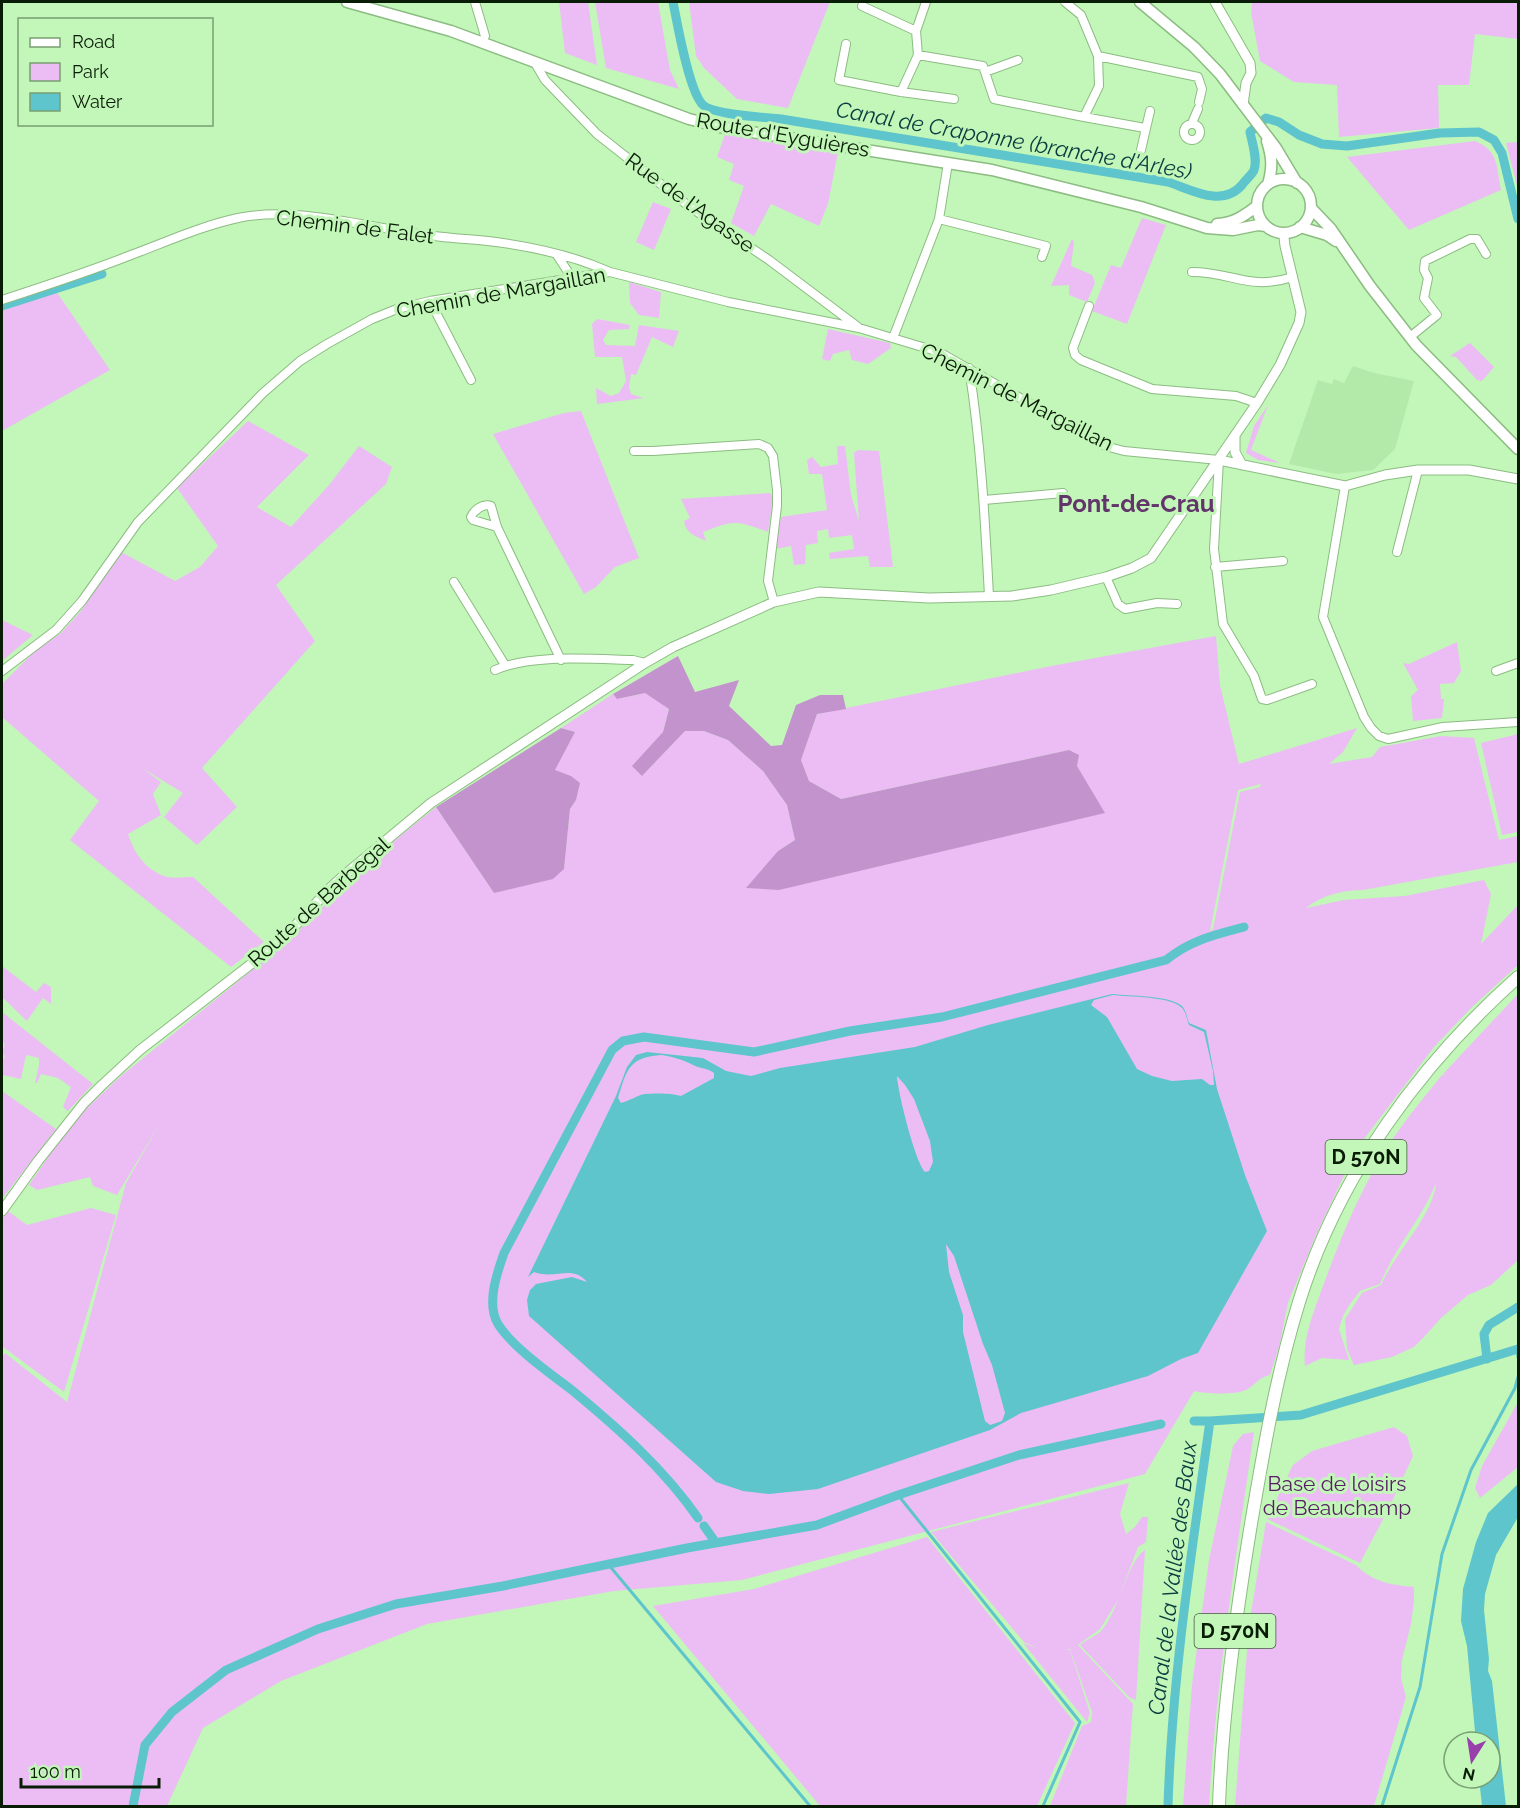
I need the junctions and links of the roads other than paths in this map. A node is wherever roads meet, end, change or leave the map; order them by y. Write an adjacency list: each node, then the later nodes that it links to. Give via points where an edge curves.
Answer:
1 (347, 2): 11 (main road, Route d'Eyguières)
2 (476, 2): 11 (street, via 485,36)
3 (926, 2): 10 (street)
4 (1065, 2): 14 (street, via 1081,15)
5 (1140, 2): 9 (main road)
6 (1146, 2): 9 (street)
7 (1215, 2): 20 (street, via 1250,63)
8 (862, 6): 10 (street)
9 (1168, 25): 20 (main road, via 1220,74)
10 (916, 31): 13 (street)
11 (482, 43): 16 (main road, Route d'Eyguières)
12 (846, 44): 18 (street, via 839,80)
13 (918, 55): 17 (street, via 983,66); 18 (street)
14 (1098, 56): 22 (street, via 1099,86); 23 (street, via 1198,77 1202,89)
15 (1018, 60): 17 (street)
16 (535, 63): 27 (main road, Route d'Eyguières, via 720,127); 48 (street, Rue de l'Agasse, via 545,80 597,134 690,207)
17 (985, 72): 22 (street, via 994,99)
18 (901, 92): 19 (street)
19 (954, 99)
20 (1243, 105): 25 (main road)
21 (1150, 111): 24 (street)
22 (1084, 117): 24 (street)
23 (1192, 123)
24 (1145, 128): 26 (street)
25 (1265, 136): 28 (main road); 29 (main road, via 1272,158)
26 (1141, 150)
27 (948, 163): 32 (street); 33 (main road, Route d'Eyguières, via 1004,173)
28 (1297, 183): 29 (main road, via 1282,179); 31 (main road, via 1308,194)
29 (1268, 184): 30 (main road)
30 (1257, 206): 33 (main road, Route d'Eyguières, via 1231,223); 34 (main road)
31 (1311, 208): 35 (main road); 37 (main road)
32 (939, 219): 40 (street, via 1046,246); 50 (street)
33 (1194, 222): 34 (main road, Route d'Eyguières, via 1207,228 1233,230)
34 (1266, 226): 36 (main road)
35 (1300, 227): 36 (main road); 37 (main road, via 1327,235)
36 (1286, 233): 43 (street, Route de Barbegal, via 1285,246)
37 (1343, 247): 49 (main road)
38 (1486, 254): 49 (street, via 1477,239 1470,239 1425,261 1428,278 1424,298 1437,315)
39 (557, 255): 41 (street, Chemin de Falet, via 583,260); 44 (street); 45 (street, Chemin de Falet, via 496,242 329,219 286,215 240,218)
40 (1042, 257)
41 (610, 272): 44 (street, Chemin de Margaillan); 48 (street, Chemin de Margaillan, via 728,302)
42 (1192, 272): 43 (street, via 1267,284)
43 (1293, 277): 53 (street, Route de Barbegal, via 1301,312 1299,323 1281,365)
44 (572, 278): 46 (street, Chemin de Margaillan)
45 (2, 300)
46 (430, 301): 52 (street); 78 (street, Chemin de Margaillan, via 372,319 300,361 263,393 138,522 82,601 56,630)
47 (1089, 306): 53 (street, via 1073,348 1081,360 1152,389 1236,396)
48 (859, 328): 50 (street, Chemin de Margaillan)
49 (1410, 337): 55 (main road)
50 (893, 338): 51 (street, Chemin de Margaillan, via 939,352)
51 (969, 369): 57 (street, Chemin de Margaillan, via 1105,446); 63 (street)
52 (471, 380)
53 (1257, 403): 54 (street, Route de Barbegal)
54 (1236, 434): 57 (street, Route de Barbegal); 58 (street, via 1235,452)
55 (1518, 449)
56 (634, 451): 71 (street, via 759,444 768,448 773,456 777,490 768,582)
57 (1219, 460): 58 (street); 67 (street); 68 (street, Route de Barbegal, via 1151,558)
58 (1242, 465): 61 (street)
59 (1418, 470): 60 (street, via 1469,470); 61 (street); 65 (street)
60 (1518, 479)
61 (1345, 486): 81 (street, via 1323,617 1371,728 1388,740 1443,727)
62 (1063, 493): 63 (street)
63 (984, 500): 70 (street)
64 (497, 527): 73 (street)
65 (1397, 552)
66 (1282, 561): 67 (street)
67 (1215, 567): 80 (street, via 1223,624 1254,676 1262,699)
68 (1106, 577): 70 (street, Route de Barbegal, via 1051,590); 72 (street, via 1118,604 1125,609)
69 (454, 582): 76 (street)
70 (989, 596): 71 (street, Route de Barbegal, via 929,598 819,592)
71 (774, 602): 74 (street, Route de Barbegal)
72 (1177, 604)
73 (561, 660): 74 (street); 76 (street)
74 (645, 663): 83 (street, Route de Barbegal, via 431,803 330,888 282,940 140,1050 84,1103)
75 (1518, 663): 79 (street)
76 (505, 666): 77 (street)
77 (495, 670)
78 (2, 671)
79 (1496, 671)
80 (1312, 684)
81 (1518, 722)
82 (1518, 977): 84 (main road, D 570N, via 1476,1016 1389,1120 1351,1182 1314,1261 1279,1376 1263,1458 1240,1590)
83 (2, 1211)
84 (1219, 1806)

